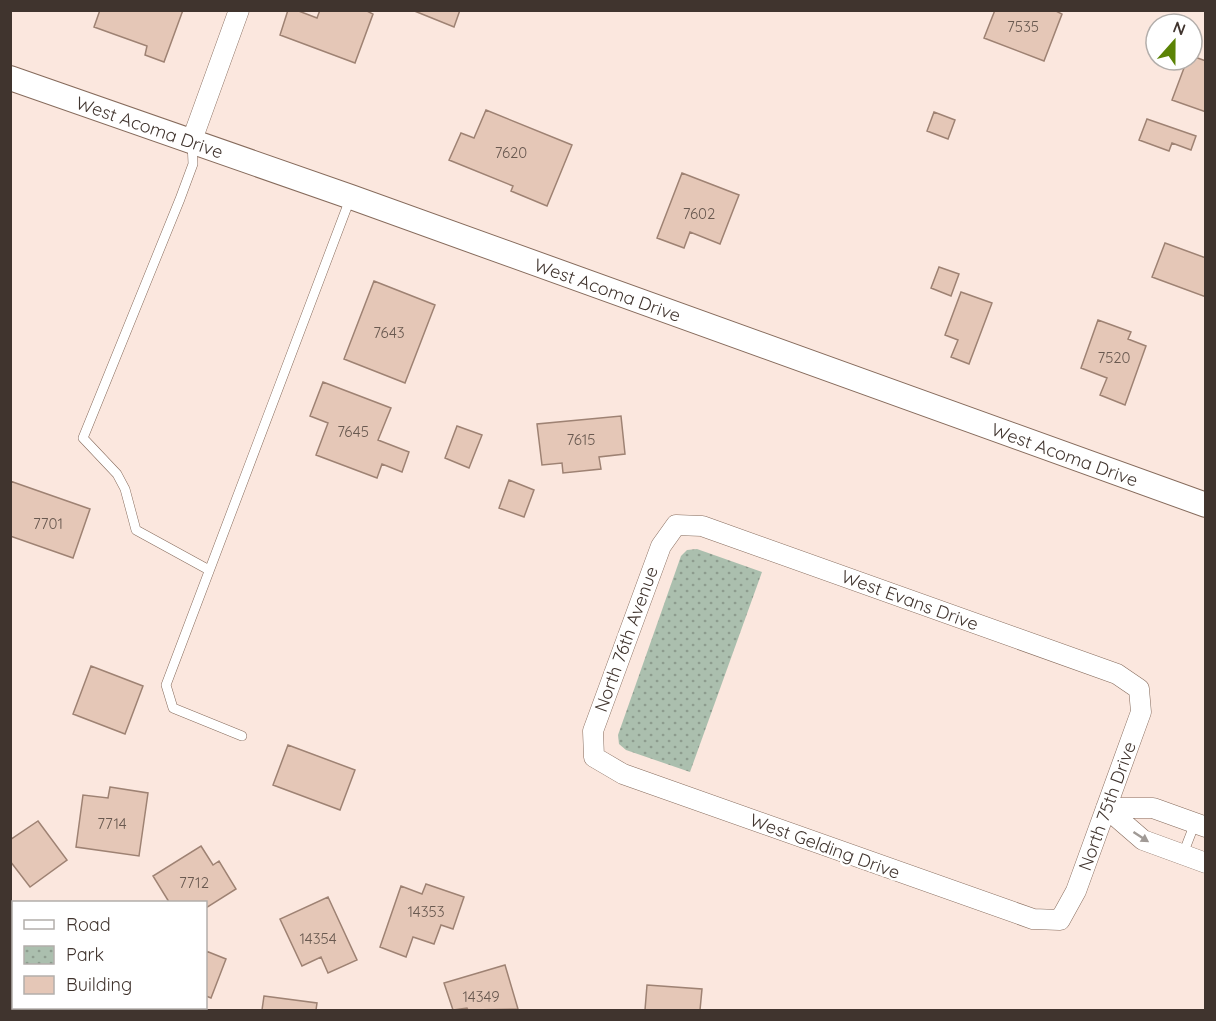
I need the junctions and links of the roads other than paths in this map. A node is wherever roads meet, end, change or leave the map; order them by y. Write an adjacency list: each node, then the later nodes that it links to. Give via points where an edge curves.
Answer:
1 (239, 10): 3 (street)
2 (10, 78): 3 (street, West Acoma Drive)
3 (192, 140): 4 (street, West Acoma Drive); 7 (lane, via 193,164 84,438 117,474 136,530)
4 (351, 197): 5 (street, West Acoma Drive); 7 (lane)
5 (1206, 505)
6 (676, 525): 8 (street, West Evans Drive, via 702,526 1117,674); 10 (street, North 76th Avenue, via 661,546 592,731)
7 (209, 570): 9 (lane, via 166,685 173,708)
8 (1139, 689): 11 (street, North 75th Drive, via 1141,712)
9 (242, 736)
10 (594, 758): 15 (street, West Gelding Drive, via 623,774 1033,919)
11 (1106, 808): 12 (street, via 1154,808); 13 (street, one-way to 13, via 1143,840); 15 (street, North 75th Drive, via 1076,891)
12 (1200, 825): 13 (lane)
13 (1183, 854): 14 (street)
14 (1206, 862)
15 (1060, 920)

